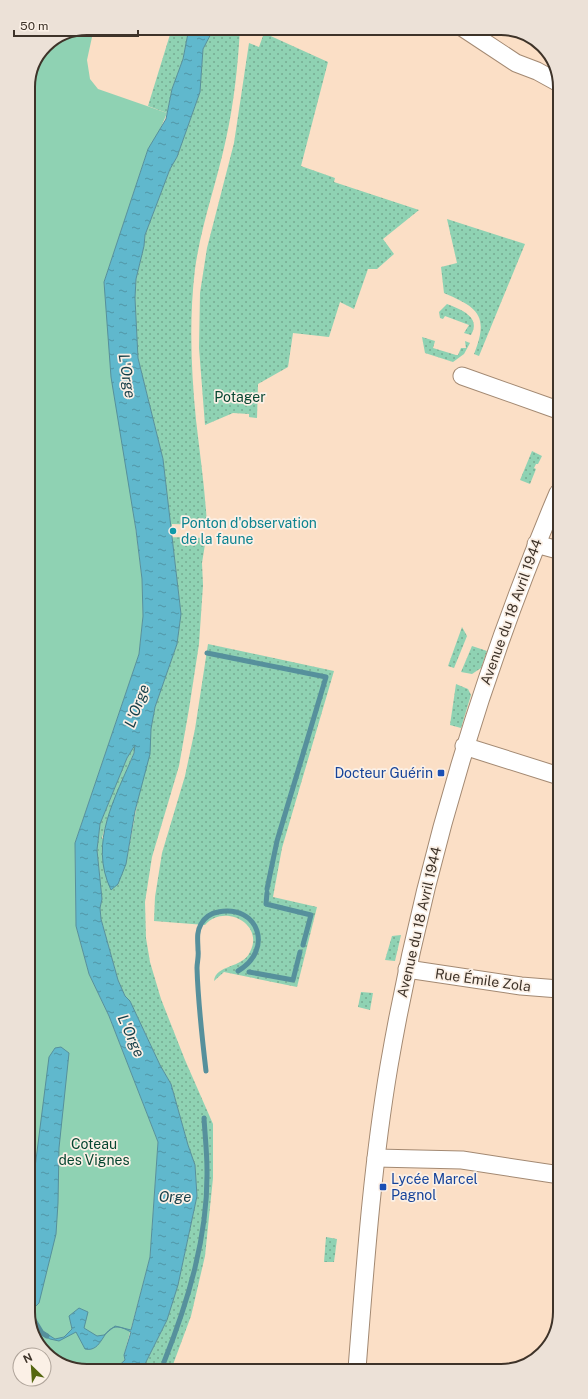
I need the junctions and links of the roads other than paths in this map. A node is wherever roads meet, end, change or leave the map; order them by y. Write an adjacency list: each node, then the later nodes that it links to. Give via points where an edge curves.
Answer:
1 (474, 35): 2 (street, via 516,63)
2 (553, 80)
3 (462, 376): 4 (street)
4 (553, 408)
5 (553, 505): 6 (street, Avenue du 18 Avril 1944)
6 (536, 544): 7 (street); 8 (street, Avenue du 18 Avril 1944)
7 (553, 549)
8 (464, 746): 9 (street); 10 (street, Avenue du 18 Avril 1944)
9 (553, 774)
10 (407, 968): 11 (street, Rue Émile Zola); 12 (street, Avenue du 18 Avril 1944)
11 (553, 989)
12 (376, 1158): 13 (street, via 462,1160); 14 (street, Avenue du 18 Avril 1944)
13 (553, 1174)
14 (357, 1364)

